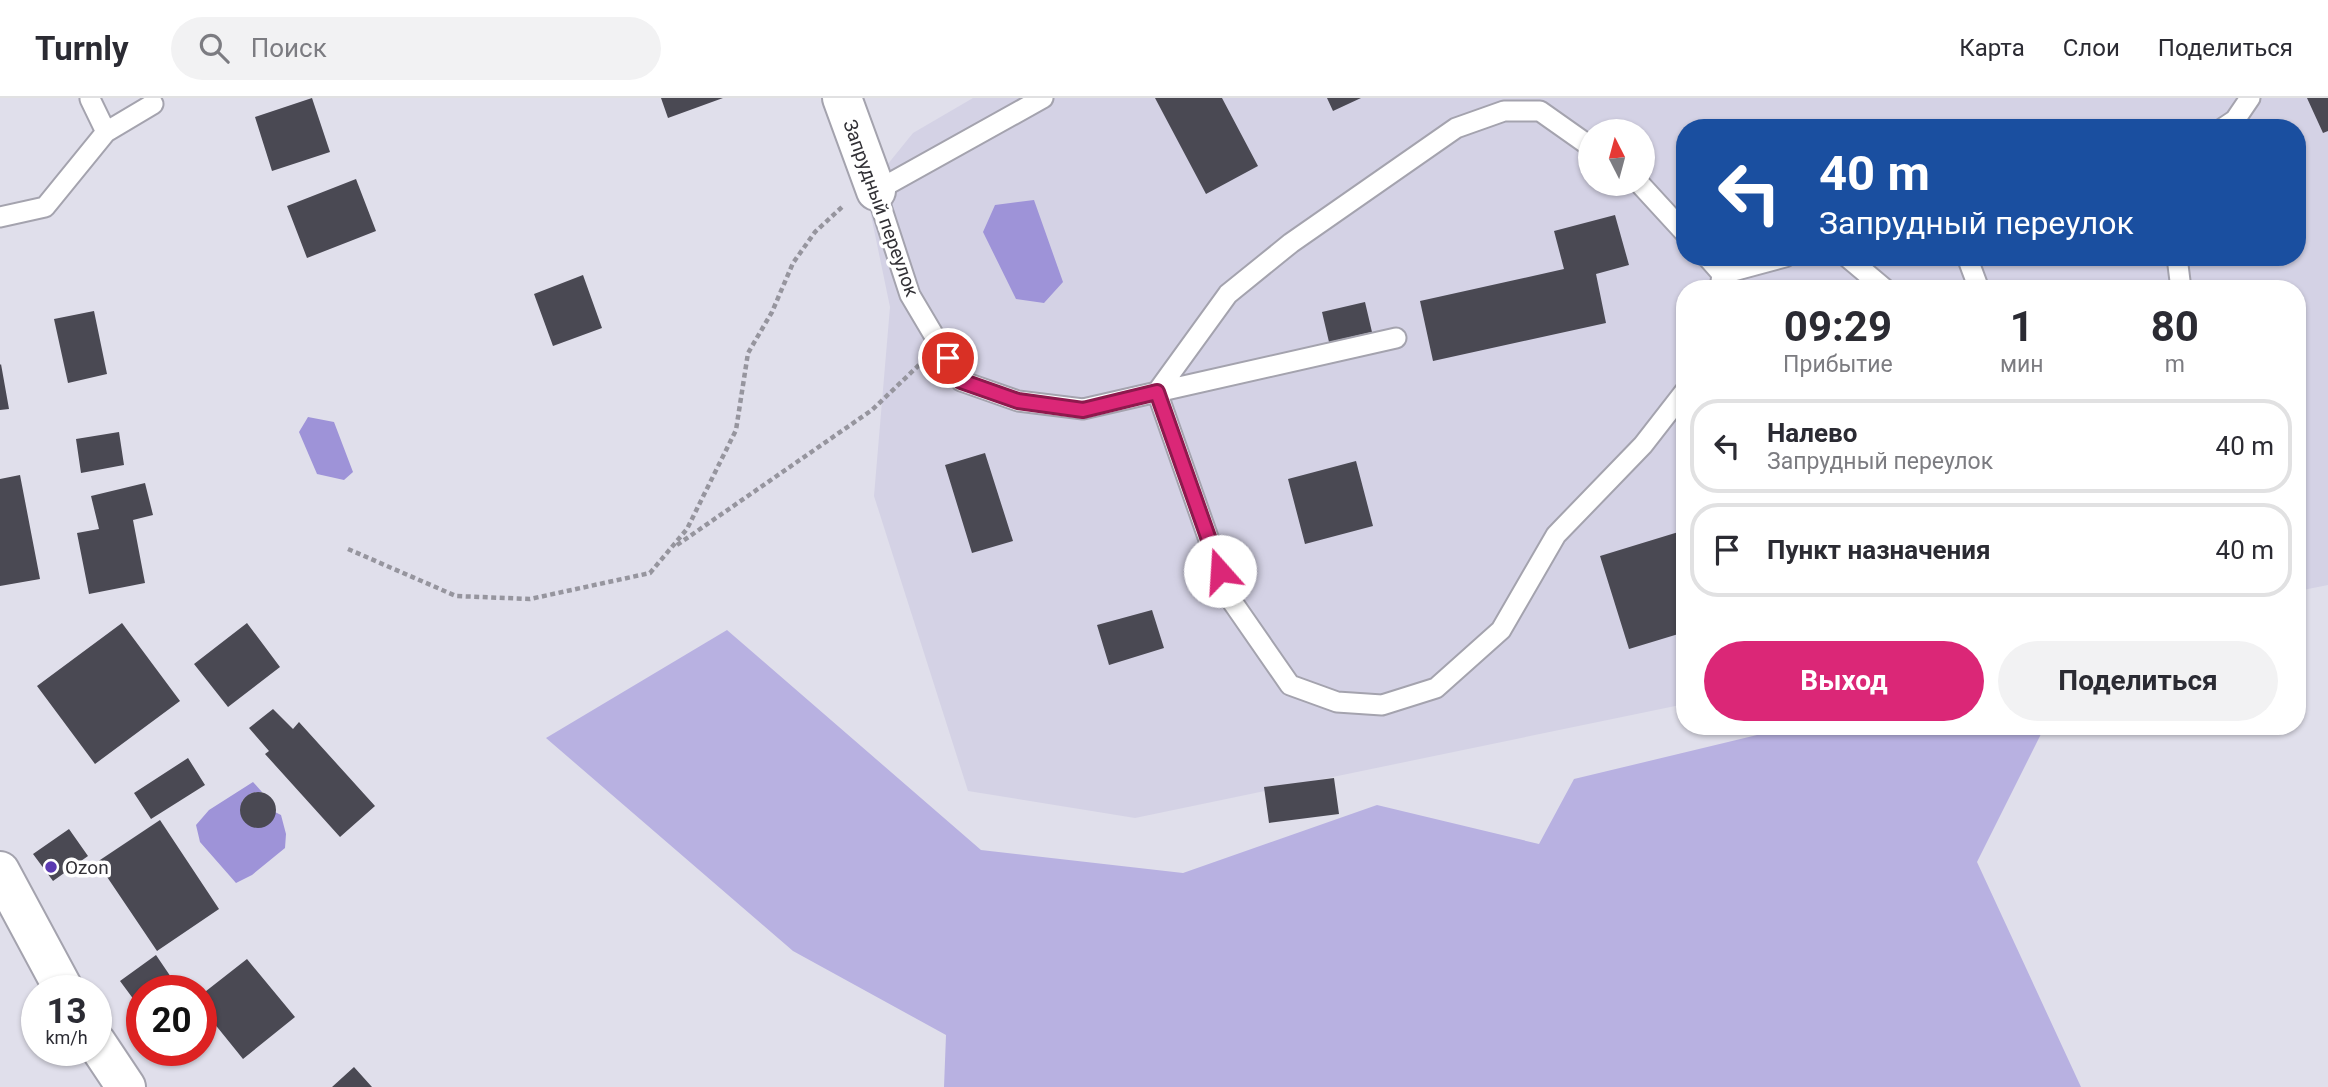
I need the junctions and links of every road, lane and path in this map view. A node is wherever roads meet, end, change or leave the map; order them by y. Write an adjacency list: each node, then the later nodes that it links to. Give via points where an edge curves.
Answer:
1 (842, 98): 9 (main road, Запрудный переулок)
2 (1043, 98): 9 (lane)
3 (2250, 98): 6 (lane)
4 (90, 99): 7 (lane)
5 (153, 104): 7 (lane)
6 (2236, 119)
7 (106, 132): 11 (lane, via 45,207)
8 (1578, 138): 19 (lane, via 1540,111 1504,111 1456,128 1291,243 1228,294)
9 (869, 174): 17 (lane, Запрудный переулок, via 910,295); 22 (path, via 793,262 748,353 736,430 687,528)
10 (1651, 196): 12 (lane)
11 (0, 217)
12 (1676, 223)
13 (1761, 266): 15 (lane)
14 (1858, 266): 16 (lane)
15 (1724, 280)
16 (1874, 280)
17 (934, 335): 19 (lane, Запрудный переулок, via 961,381 1018,401 1083,410); 22 (path, via 916,370 872,410)
18 (1396, 338): 19 (lane, Запрудный переулок)
19 (1157, 392): 20 (lane, via 1229,597 1290,685 1336,702 1382,705 1436,688 1501,630 1556,535 1643,445)
20 (1676, 403)
21 (348, 549): 22 (path, via 456,596 530,599 650,573)
22 (670, 549)
23 (0, 871): 24 (main road)
24 (56, 975)
25 (112, 1065): 26 (main road)
26 (127, 1087)

